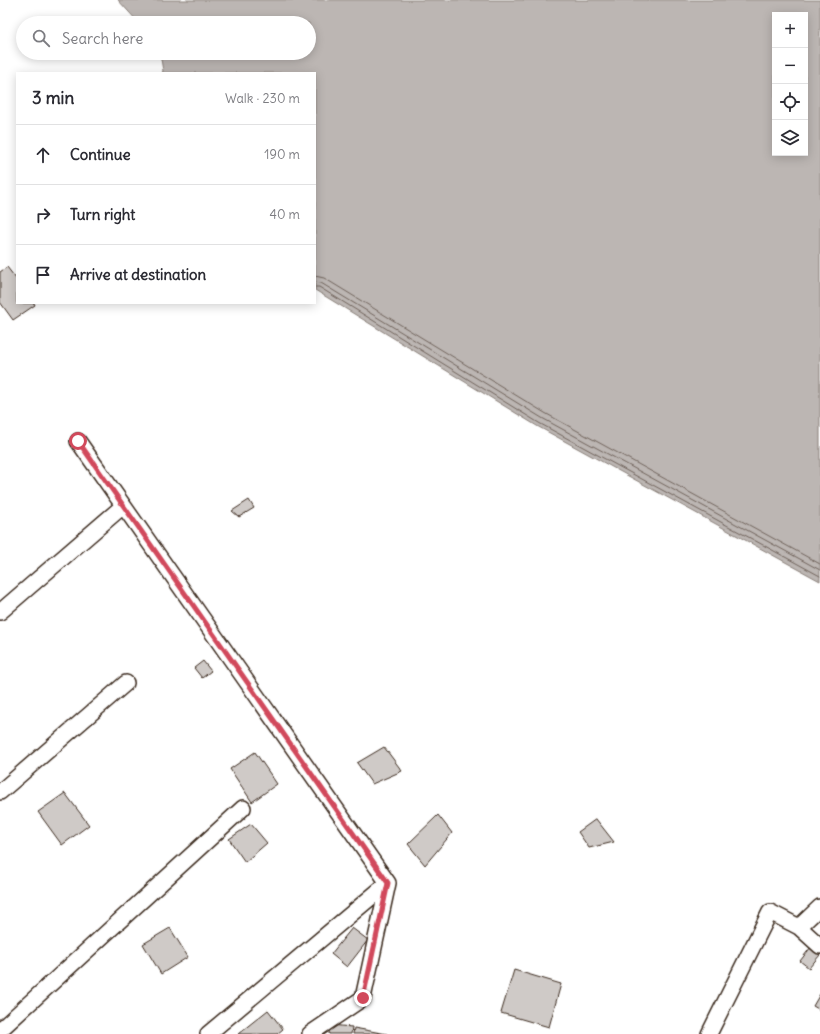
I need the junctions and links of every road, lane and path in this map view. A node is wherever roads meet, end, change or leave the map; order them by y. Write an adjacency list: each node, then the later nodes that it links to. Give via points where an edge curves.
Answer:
1 (78, 441): 2 (street)
2 (123, 506): 3 (street); 7 (street)
3 (0, 612)
4 (126, 683): 5 (street)
5 (0, 792)
6 (243, 808): 11 (street)
7 (388, 883): 12 (street); 13 (street, via 363,998)
8 (820, 907): 9 (street)
9 (799, 927): 10 (street); 14 (street, via 770,912)
10 (820, 946)
11 (0, 1030)
12 (208, 1034)
13 (310, 1034)
14 (709, 1034)

